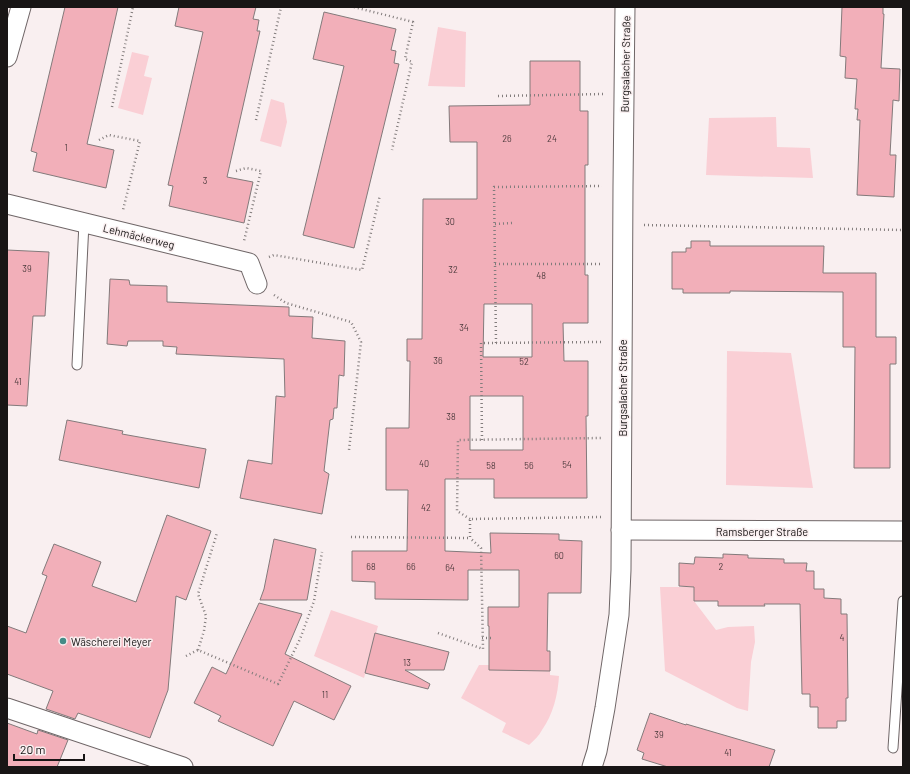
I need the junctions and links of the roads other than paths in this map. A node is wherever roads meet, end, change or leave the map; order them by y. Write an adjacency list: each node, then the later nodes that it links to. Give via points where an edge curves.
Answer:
1 (21, 7): 3 (street)
2 (625, 7): 8 (street, Burgsalacher Straße)
3 (7, 57)
4 (7, 204): 5 (street, Lehmäckerweg)
5 (84, 223): 6 (street, Lehmäckerweg, via 244,262); 7 (lane)
6 (257, 284)
7 (78, 365)
8 (622, 524): 9 (street, Ramsberger Straße); 15 (street, Burgsalacher Straße, via 619,615 605,708)
9 (903, 531)
10 (903, 601): 12 (lane)
11 (7, 708): 13 (street)
12 (893, 748)
13 (155, 763): 14 (street)
14 (183, 767)
15 (592, 767)

